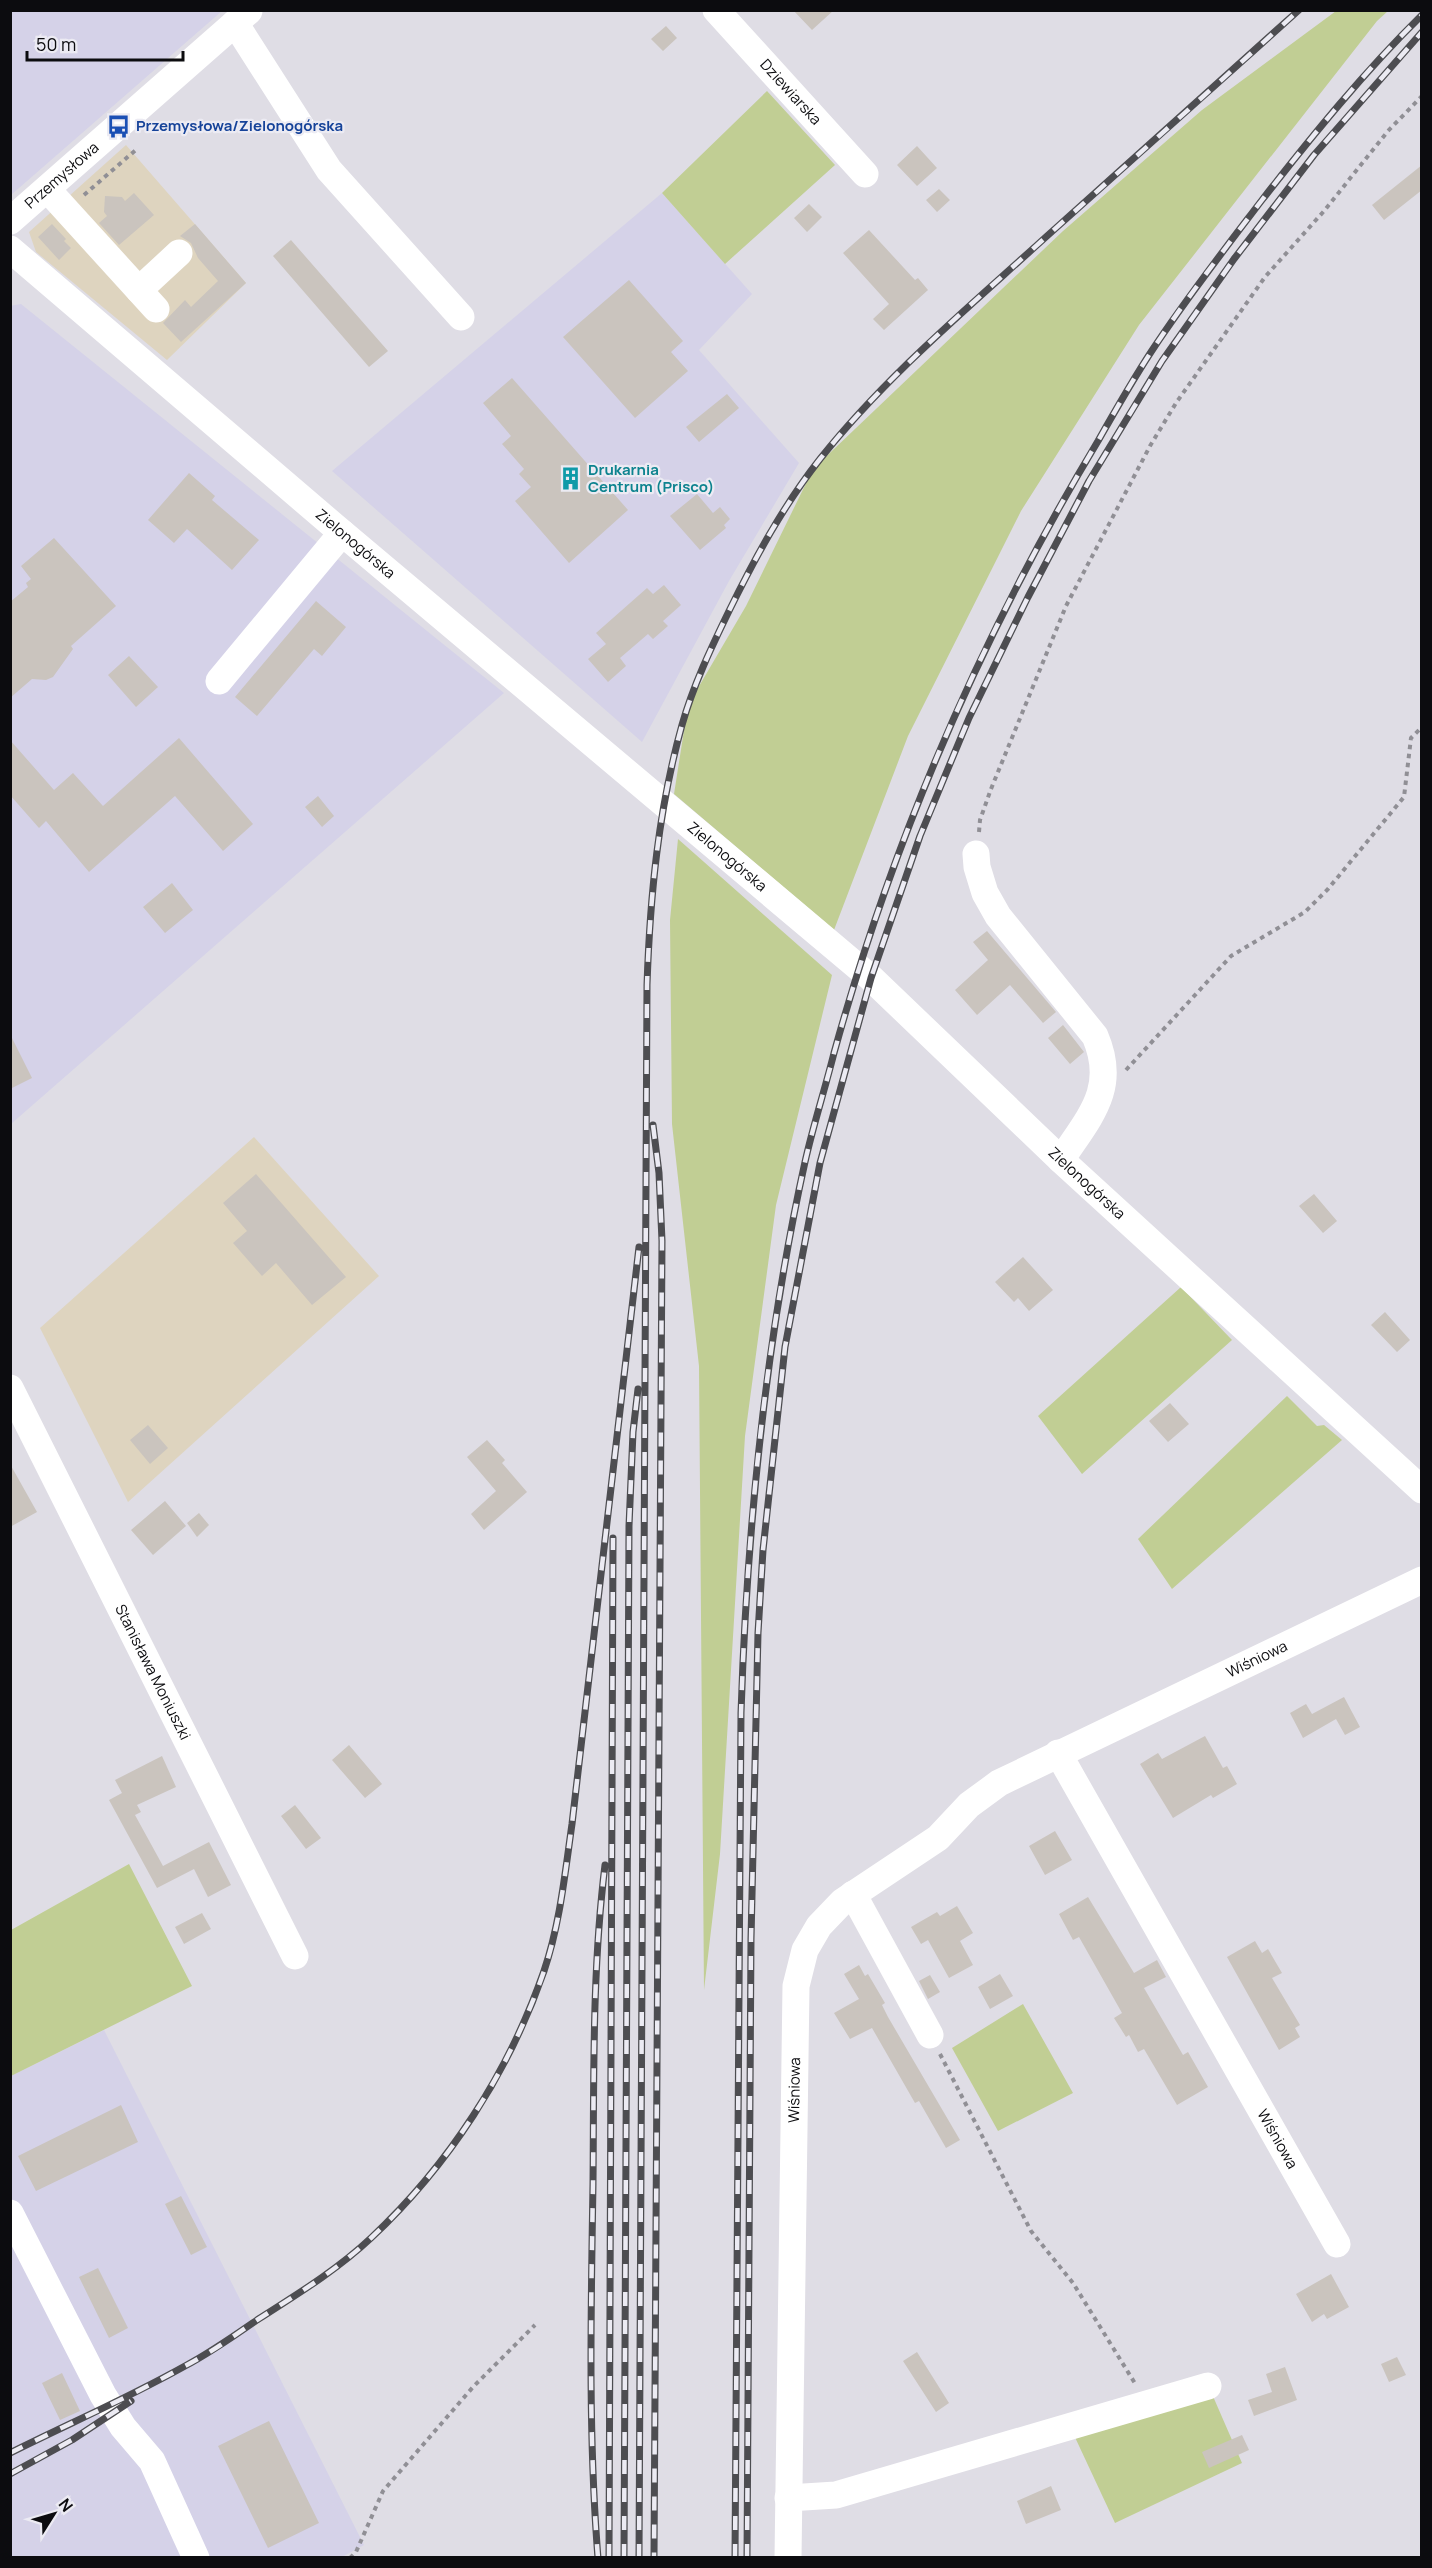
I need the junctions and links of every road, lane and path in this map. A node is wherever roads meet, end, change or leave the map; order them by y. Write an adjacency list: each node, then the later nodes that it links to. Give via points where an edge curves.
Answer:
1 (716, 10): 5 (street, Dziewiarska)
2 (242, 17): 6 (street, Przemysłowa); 11 (street, via 329,170)
3 (1422, 96): 15 (path, via 1265,277 1176,402 1150,446 1066,606 991,789 980,820)
4 (138, 148): 7 (path)
5 (865, 174)
6 (47, 189): 7 (street); 8 (street, Przemysłowa)
7 (67, 211): 10 (street, via 147,300)
8 (10, 221)
9 (10, 249): 12 (street, Zielonogórska)
10 (178, 253)
11 (461, 317)
12 (342, 533): 13 (street); 17 (street, Zielonogórska, via 871,978)
13 (219, 681)
14 (1422, 727): 16 (path, via 1412,738 1404,797 1328,889 1305,912 1231,956)
15 (976, 854): 16 (street, via 985,893 998,916 1095,1036 1106,1072)
16 (1098, 1102): 17 (street)
17 (1061, 1160): 19 (street, Zielonogórska)
18 (10, 1388): 23 (street, Stanisława Moniuszki)
19 (1422, 1490)
20 (1422, 1580): 21 (street, Wiśniowa)
21 (1059, 1753): 22 (street, Wiśniowa, via 999,1783 969,1805 939,1838); 26 (street, Wiśniowa)
22 (853, 1894): 24 (street); 30 (street, Wiśniowa, via 819,1926 805,1950 796,1986)
23 (295, 1956)
24 (930, 2035): 29 (path, via 1031,2231 1073,2283)
25 (13, 2226): 31 (street, via 104,2395 123,2427 152,2461)
26 (1337, 2244)
27 (535, 2325): 32 (path, via 473,2387 383,2491)
28 (1208, 2386): 29 (street)
29 (1147, 2404): 30 (street, via 836,2495)
30 (788, 2498): 33 (street, Wiśniowa)
31 (196, 2558)
32 (350, 2558)
33 (788, 2558)

